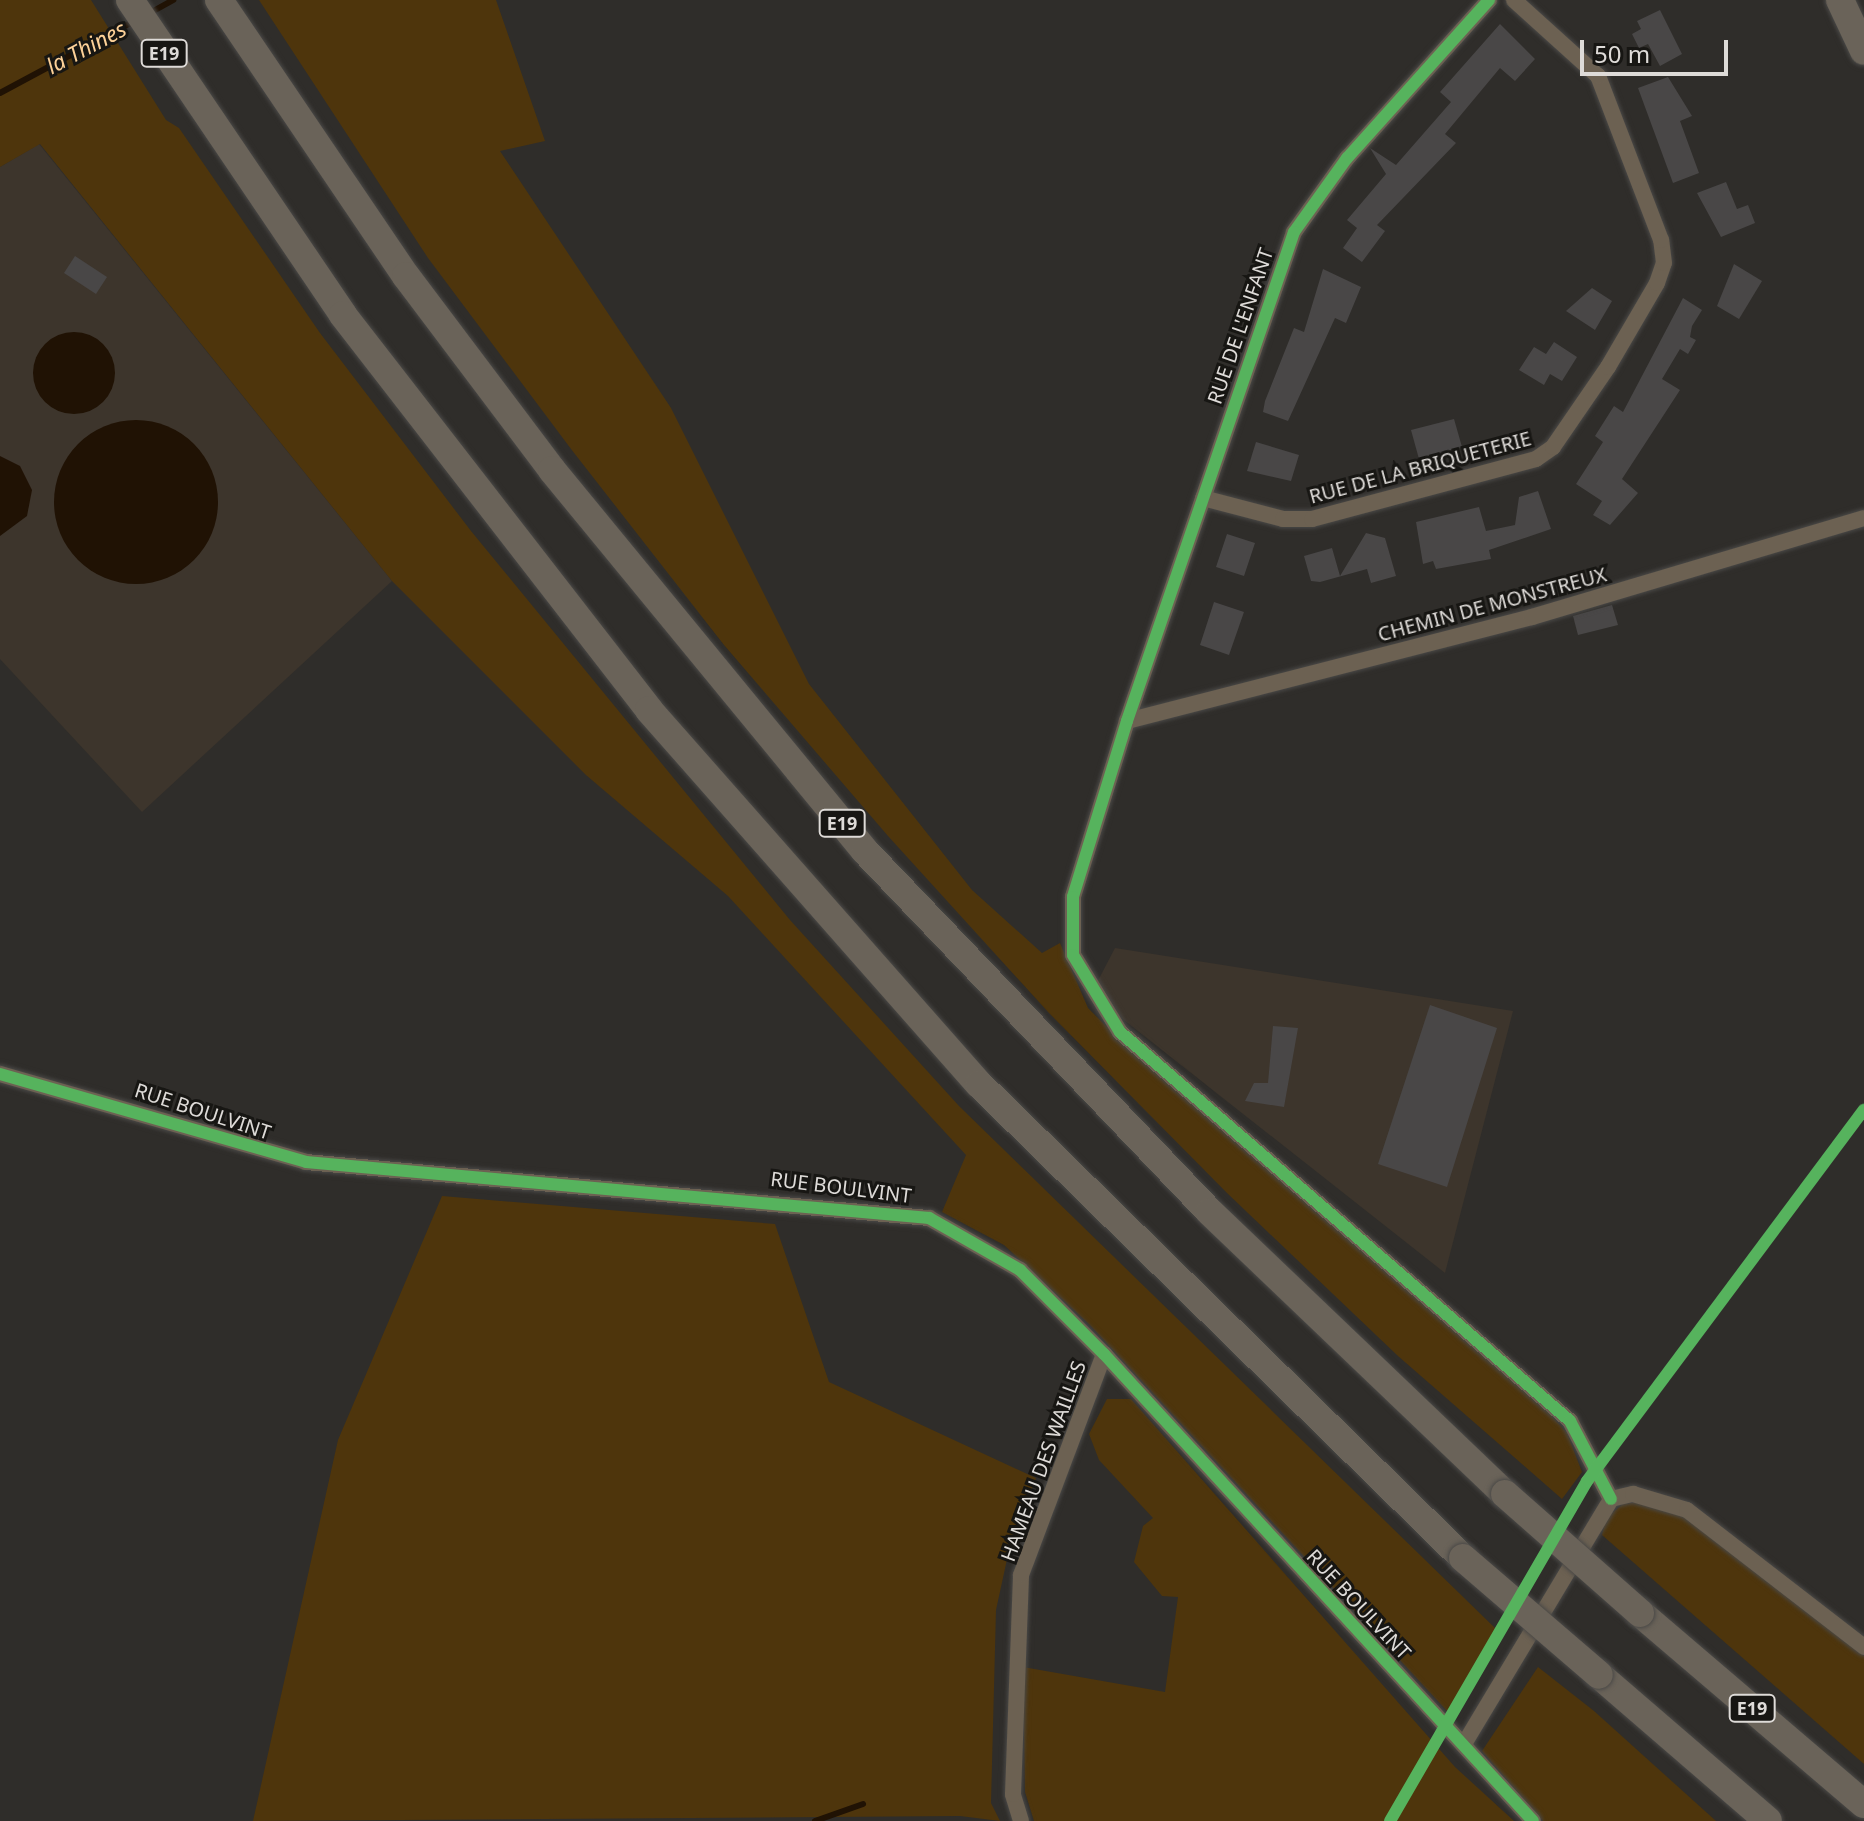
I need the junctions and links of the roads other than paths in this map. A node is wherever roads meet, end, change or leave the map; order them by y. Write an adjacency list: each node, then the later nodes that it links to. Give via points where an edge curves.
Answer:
1 (130, 0): 18 (highway, E19, bridge, via 197,107 493,516 813,902 979,1084 1163,1270 1463,1558)
2 (219, 0): 15 (highway, E19, bridge, via 267,76 552,470 865,851 1187,1189 1505,1494)
3 (1489, 0): 7 (street, RUE DE L'ENFANT, via 1347,158 1294,232)
4 (1514, 0): 7 (street, RUE DE LA BRIQUETERIE, via 1598,76 1661,240 1664,263 1657,283 1608,367 1553,447 1536,459 1312,519 1283,519)
5 (1840, 0): 6 (highway)
6 (1864, 51)
7 (1203, 498): 9 (street, RUE DE L'ENFANT)
8 (1864, 518): 9 (street, CHEMIN DE MONSTREUX, via 1532,617)
9 (1127, 721): 12 (street, RUE DE L'ENFANT, via 1073,897 1073,955 1101,1011 1570,1421)
10 (0, 1074): 11 (street, RUE BOULVINT, via 306,1162 929,1218 1020,1270)
11 (1104, 1354): 14 (street, RUE BOULVINT); 16 (street, HAMEAU DES WAILLES, via 1021,1575 1013,1794)
12 (1611, 1499): 13 (street, via 1633,1494 1687,1510); 14 (street)
13 (1864, 1647)
14 (1464, 1744): 17 (street, RUE BOULVINT)
15 (1864, 1804)
16 (1021, 1821)
17 (1533, 1821)
18 (1768, 1821)

